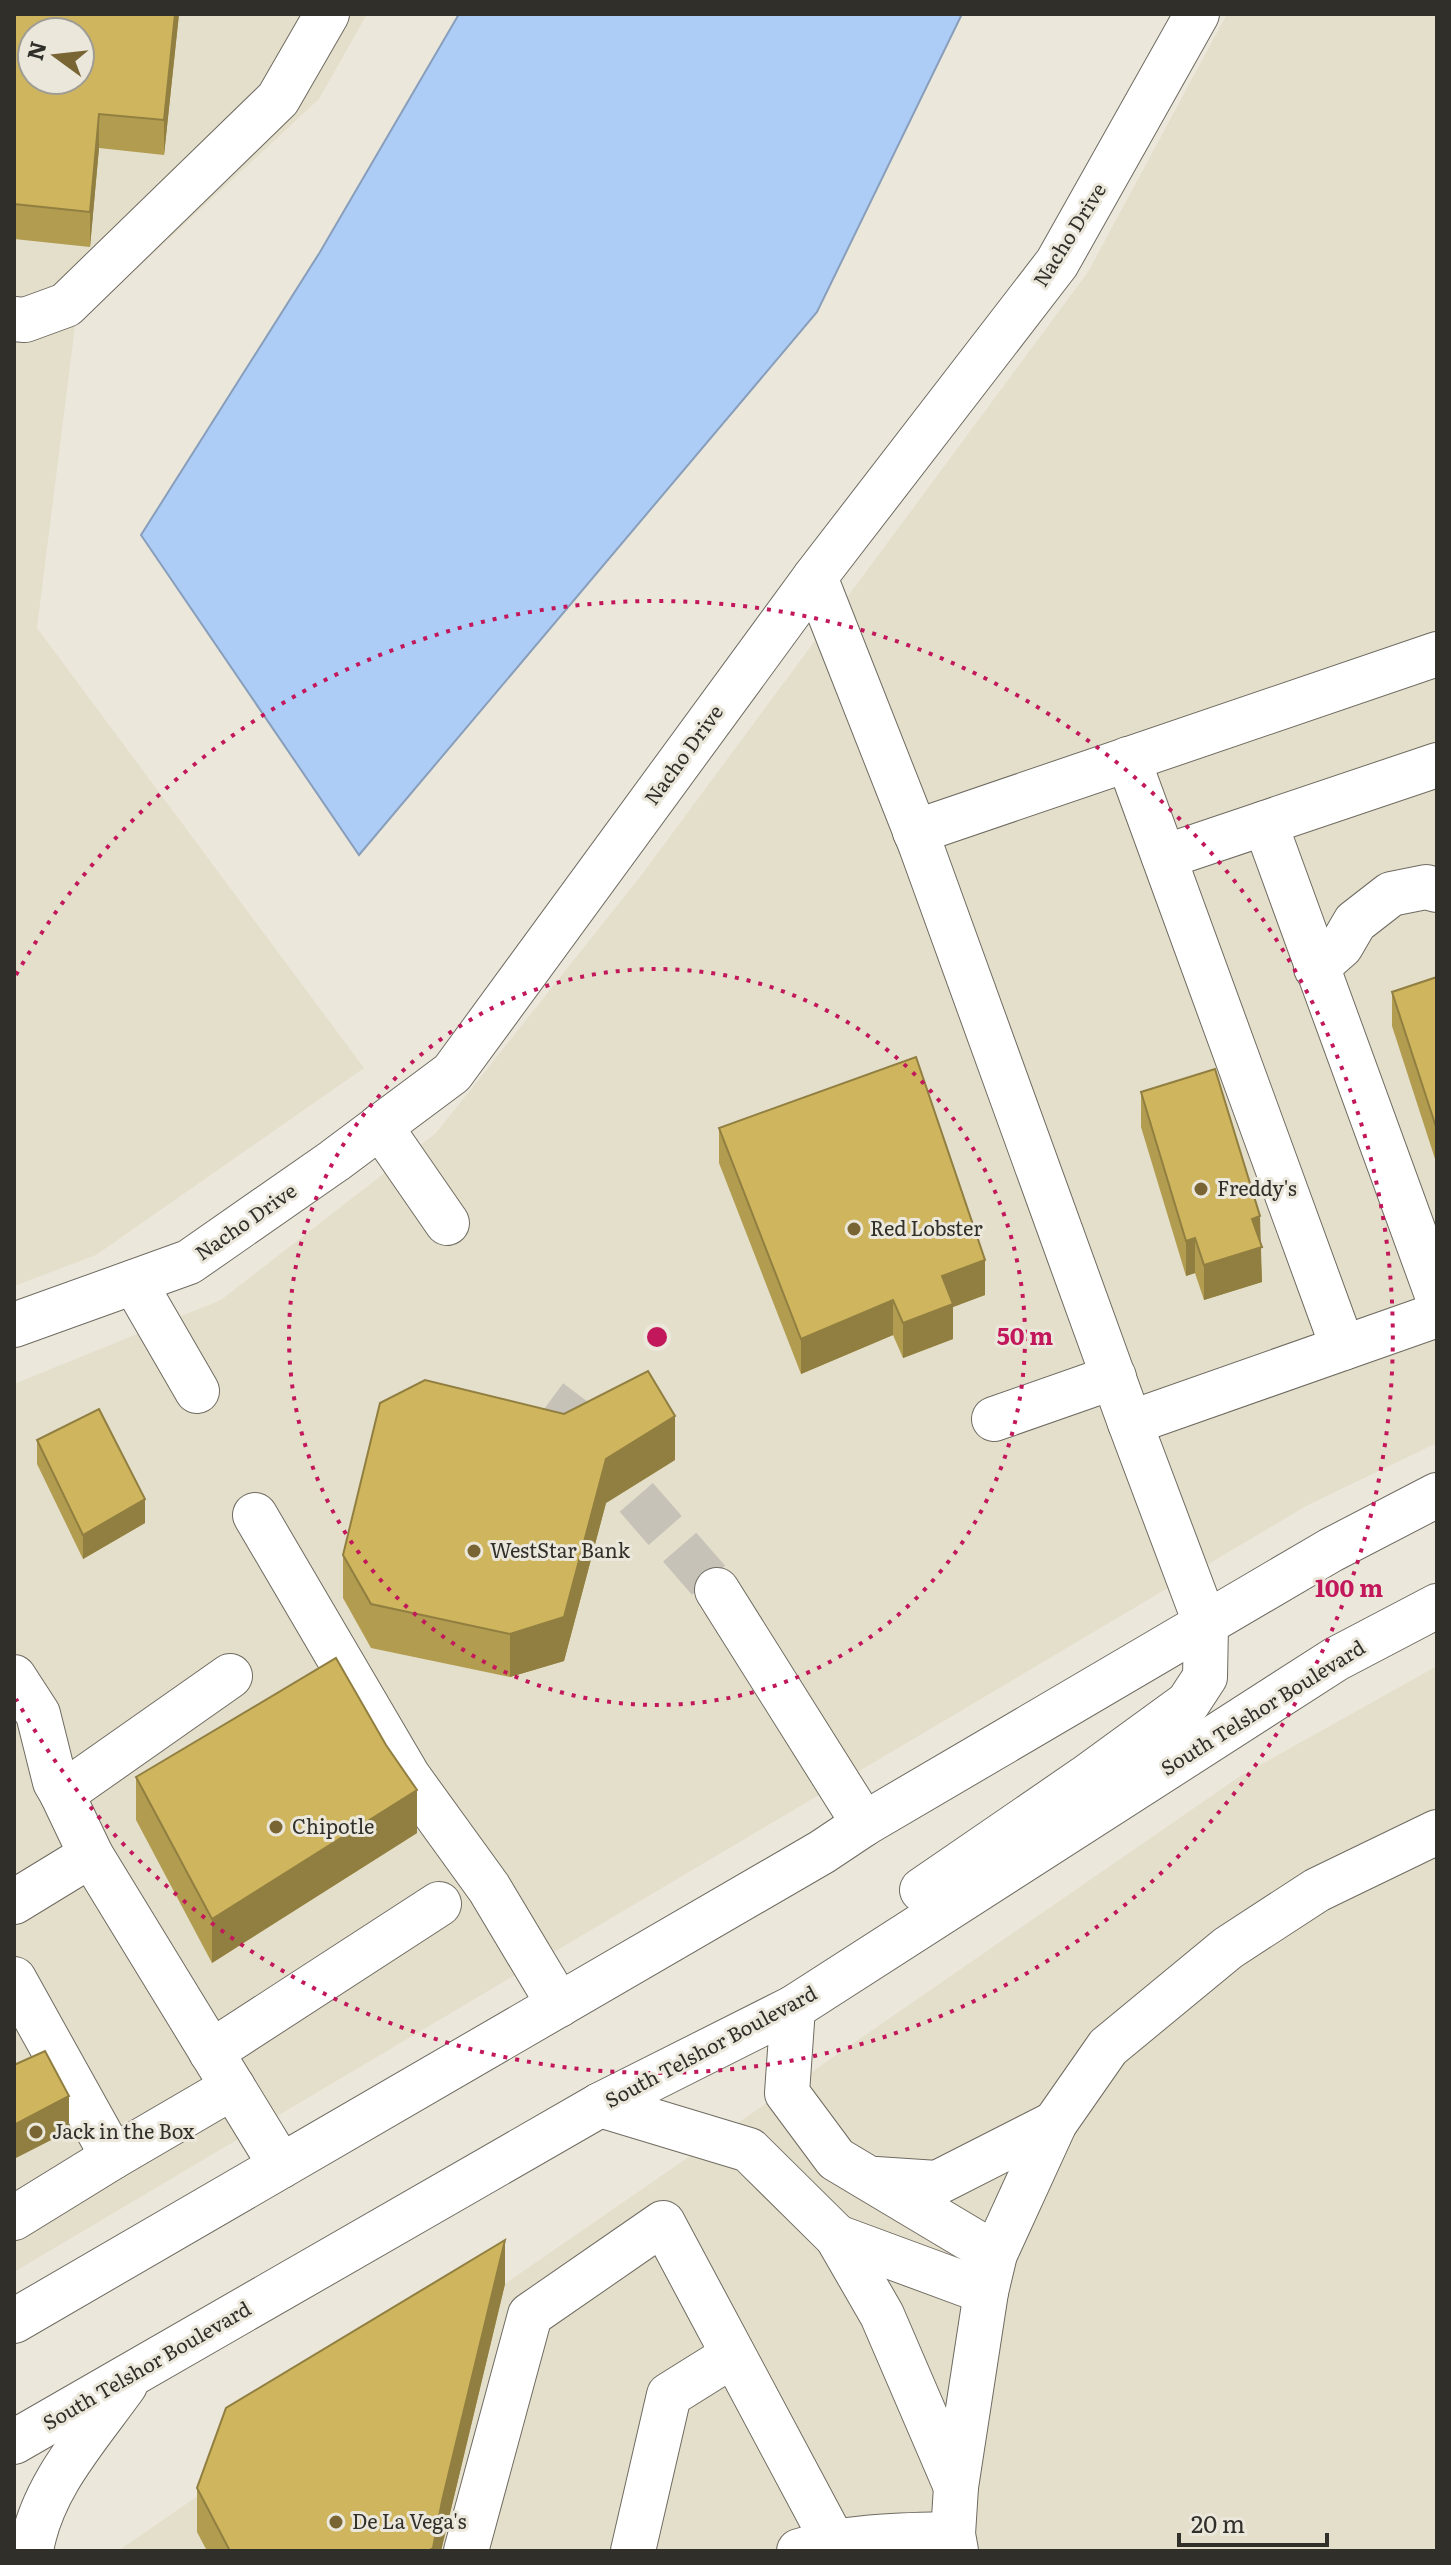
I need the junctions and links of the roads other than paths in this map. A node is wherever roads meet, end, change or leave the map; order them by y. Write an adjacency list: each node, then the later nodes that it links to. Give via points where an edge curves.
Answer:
1 (327, 14): 3 (main road, via 267,110 66,305)
2 (1197, 14): 4 (main road, Nacho Drive, via 1057,263)
3 (14, 319)
4 (815, 577): 9 (main road); 13 (main road, Nacho Drive, via 452,1073)
5 (1435, 661): 6 (main road)
6 (1128, 759): 9 (main road); 10 (main road)
7 (1437, 765): 8 (main road)
8 (1265, 823): 10 (main road); 12 (main road)
9 (915, 832): 20 (main road)
10 (1164, 857): 19 (main road)
11 (1437, 890): 12 (main road, via 1391,894 1355,922 1341,946)
12 (1316, 968): 16 (main road)
13 (380, 1126): 14 (main road); 15 (main road, Nacho Drive, via 189,1262)
14 (447, 1223)
15 (134, 1282): 18 (main road, Nacho Drive); 21 (main road)
16 (1437, 1295)
17 (1437, 1315): 19 (main road)
18 (14, 1325)
19 (1343, 1348): 23 (main road)
20 (1114, 1377): 22 (main road); 23 (main road)
21 (197, 1391)
22 (994, 1419)
23 (1130, 1423): 28 (main road)
24 (1437, 1495): 28 (main road, via 1331,1550)
25 (255, 1515): 39 (main road, via 408,1776 489,1888)
26 (717, 1590): 32 (main road)
27 (1437, 1606): 37 (main road, South Telshor Boulevard, via 1336,1659)
28 (1206, 1625): 32 (main road); 37 (main road, via 1205,1677 1188,1703 915,1895)
29 (230, 1676): 31 (main road)
30 (14, 1677): 31 (main road, via 38,1714)
31 (62, 1794): 34 (main road)
32 (864, 1824): 39 (main road)
33 (1437, 1832): 43 (main road, via 1317,1890 1228,1948 1108,2047)
34 (91, 1855): 35 (main road); 41 (main road)
35 (14, 1902)
36 (439, 1904): 41 (main road)
37 (876, 1954): 40 (main road, South Telshor Boulevard)
38 (14, 1979): 44 (main road)
39 (559, 2005): 45 (main road)
40 (793, 2008): 42 (main road, South Telshor Boulevard); 46 (main road, via 787,2093 836,2159)
41 (222, 2070): 44 (main road); 45 (main road)
42 (600, 2105): 48 (main road, via 749,2150); 52 (main road, South Telshor Boulevard)
43 (1055, 2123): 46 (main road, via 937,2183); 49 (main road)
44 (113, 2157): 47 (main road)
45 (281, 2166): 50 (main road)
46 (869, 2179): 49 (main road)
47 (14, 2218)
48 (837, 2237): 49 (main road); 54 (main road, via 882,2315)
49 (990, 2273): 54 (main road)
50 (14, 2321)
51 (733, 2355): 56 (main road); 58 (main road, via 663,2223 530,2315); 59 (main road, via 669,2395)
52 (133, 2374): 53 (main road, South Telshor Boulevard); 57 (main road, via 51,2489)
53 (14, 2442)
54 (956, 2487): 55 (main road)
55 (955, 2542): 56 (main road, via 885,2536)
56 (814, 2548)
57 (31, 2551)
58 (466, 2551)
59 (633, 2551)

